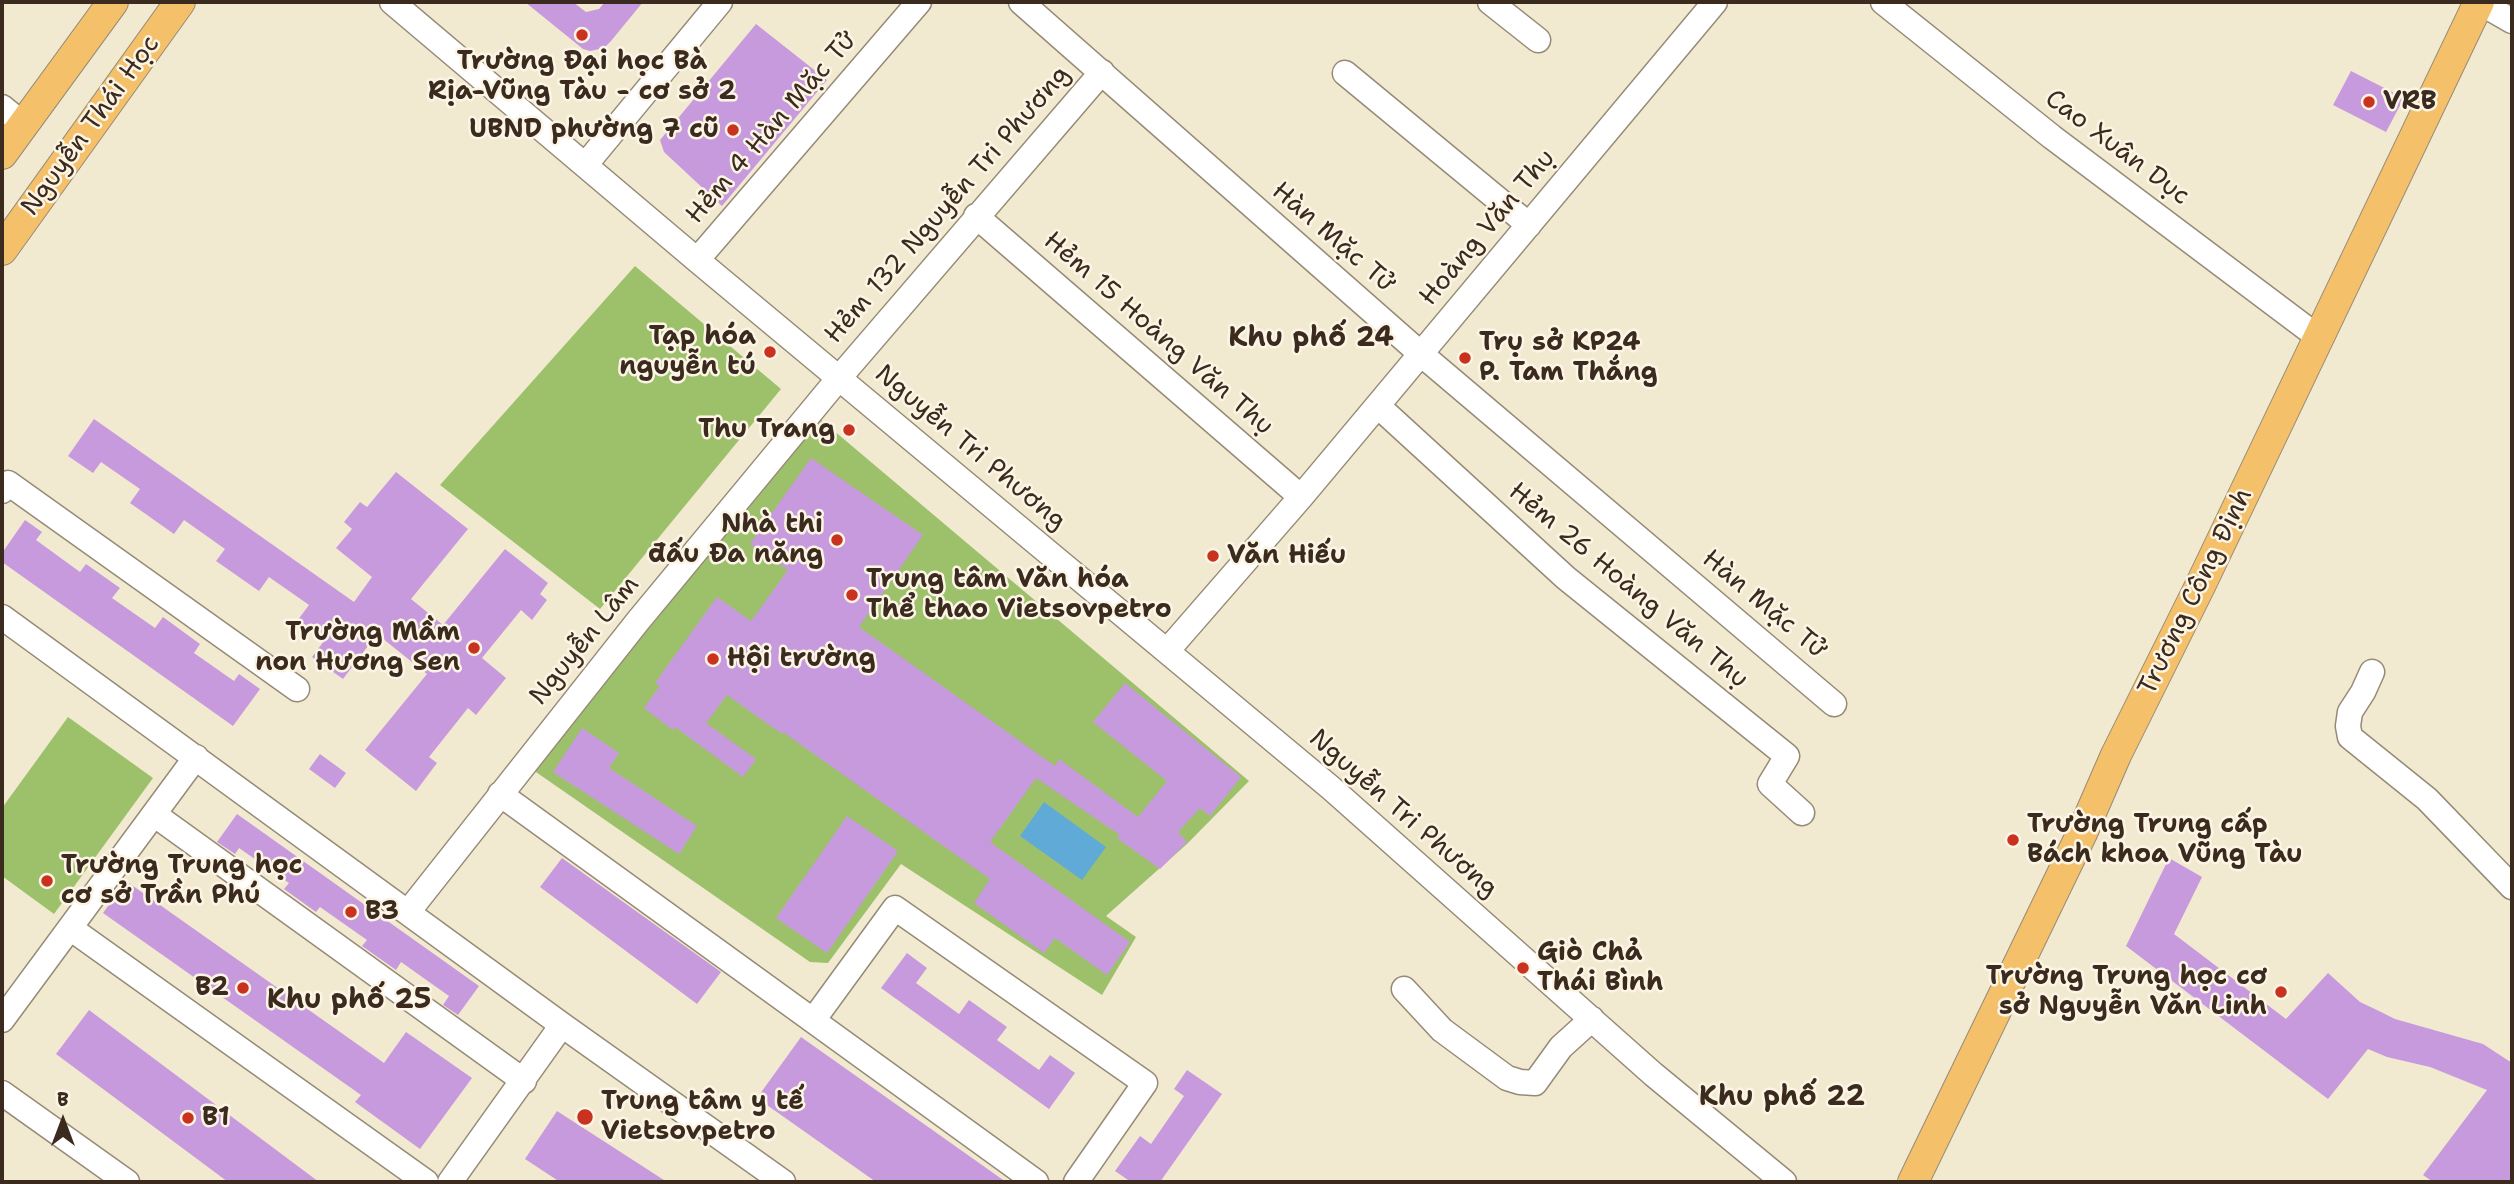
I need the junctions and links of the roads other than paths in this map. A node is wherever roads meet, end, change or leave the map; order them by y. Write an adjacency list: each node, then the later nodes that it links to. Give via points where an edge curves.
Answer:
1 (113, 2): 15 (main road, Nguyễn Thái Học)
2 (180, 2): 20 (main road, Nguyễn Thái Học)
3 (392, 2): 17 (street, Nguyễn Tri Phương)
4 (919, 2): 21 (street, Hẻm 4 Hàn Mặc Tử)
5 (1021, 2): 13 (street, Hàn Mặc Tử)
6 (1490, 2): 12 (street)
7 (1715, 2): 19 (street, Hoàng Văn Thụ)
8 (1883, 2): 22 (street, Cao Xuân Dục, via 2052,137)
9 (2479, 2): 11 (street); 22 (main road, Trương Công Định)
10 (711, 5): 17 (street)
11 (2512, 21)
12 (1538, 40)
13 (1102, 72): 18 (street, Hẻm 132 Nguyễn Tri Phương); 23 (street, Hàn Mặc Tử)
14 (1345, 73): 19 (street)
15 (13, 116): 16 (main road, Nguyễn Thái Học)
16 (2, 154)
17 (586, 164): 21 (street, Nguyễn Tri Phương)
18 (976, 216): 24 (street, Hẻm 132 Nguyễn Tri Phương); 27 (street, Hẻm 15 Hoàng Văn Thụ)
19 (1529, 225): 23 (street, Hoàng Văn Thụ)
20 (2, 250)
21 (697, 260): 24 (street, Nguyễn Tri Phương)
22 (2318, 337): 54 (main road, Trương Công Định)
23 (1421, 354): 25 (street, Hoàng Văn Thụ); 32 (street, Hàn Mặc Tử)
24 (839, 378): 29 (street, Nguyễn Tri Phương); 34 (street, Nguyễn Lâm)
25 (1378, 406): 27 (street, Hoàng Văn Thụ); 35 (street, Hẻm 26 Hoàng Văn Thụ, via 1566,578 1787,756 1770,785)
26 (2, 491): 31 (street, via 8,483)
27 (1301, 497): 29 (street, Hoàng Văn Thụ)
28 (2, 617): 33 (street)
29 (1167, 651): 42 (street, Nguyễn Tri Phương)
30 (2372, 672): 37 (street, via 2350,712 2350,737 2427,799)
31 (297, 689)
32 (1834, 704)
33 (196, 757): 36 (street); 38 (street)
34 (500, 794): 38 (street, Nguyễn Lâm); 41 (street)
35 (1802, 813)
36 (155, 815): 39 (street); 45 (street)
37 (2512, 887)
38 (408, 912): 44 (street)
39 (70, 928): 43 (street); 48 (street)
40 (1404, 989): 42 (street, via 1442,1030 1507,1078 1520,1082 1535,1083 1561,1047)
41 (814, 1019): 51 (street); 52 (street, via 895,908 1145,1083)
42 (1592, 1019): 53 (street, Nguyễn Tri Phương)
43 (2, 1020)
44 (562, 1025): 45 (street); 50 (street)
45 (524, 1081): 49 (street)
46 (2, 1093): 47 (street)
47 (127, 1182)
48 (426, 1182)
49 (450, 1182)
50 (783, 1182)
51 (1036, 1182)
52 (1076, 1182)
53 (1784, 1182)
54 (1913, 1182)

